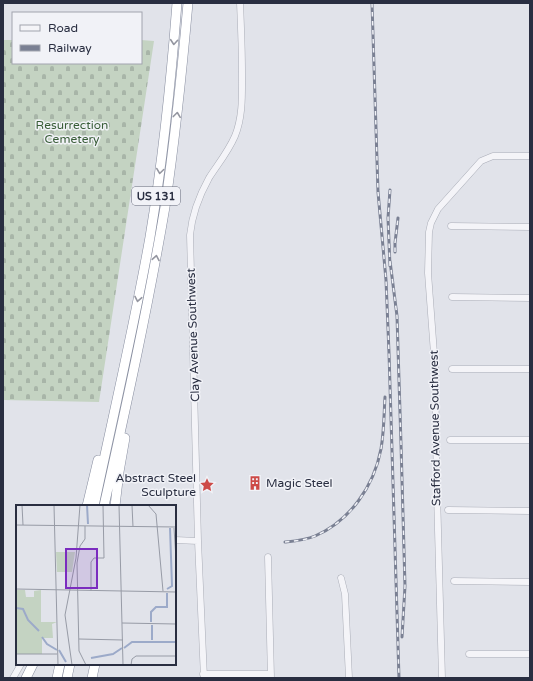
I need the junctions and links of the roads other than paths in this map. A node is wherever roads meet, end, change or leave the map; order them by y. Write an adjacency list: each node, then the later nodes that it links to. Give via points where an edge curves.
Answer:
1 (177, 3): 12 (highway, US 131, one-way to 12, via 168,109 156,197)
2 (188, 3): 9 (highway, US 131, one-way to 2, via 156,259 171,160)
3 (240, 3): 22 (street, Clay Avenue Southwest, via 240,120 223,160 209,178 197,202 190,235)
4 (530, 156): 44 (street, Stafford Avenue Southwest, via 499,156 487,158 477,164 438,209 429,232 428,273 435,372)
5 (451, 226): 6 (street)
6 (530, 227)
7 (452, 297): 8 (street)
8 (530, 298)
9 (138, 351): 17 (highway, US 131); 18 (highway)
10 (452, 369): 11 (street)
11 (530, 369)
12 (120, 386): 15 (highway, via 105,432); 16 (highway, US 131)
13 (450, 440): 14 (street)
14 (530, 440)
15 (87, 505)
16 (94, 505)
17 (104, 505)
18 (115, 505)
19 (448, 510): 20 (street)
20 (530, 511)
21 (176, 540): 22 (street)
22 (198, 541): 35 (street, Clay Avenue Southwest)
23 (268, 557): 36 (street)
24 (340, 578): 43 (street, via 345,594)
25 (454, 581): 26 (street)
26 (530, 582)
27 (469, 654): 28 (street)
28 (530, 654)
29 (20, 665): 37 (street)
30 (60, 665): 39 (highway)
31 (70, 665): 40 (highway)
32 (96, 665): 41 (highway)
33 (96, 665): 42 (highway)
34 (31, 670): 38 (highway)
35 (203, 676): 36 (street)
36 (271, 676)
37 (13, 678)
38 (26, 678)
39 (57, 678)
40 (67, 678)
41 (92, 678)
42 (98, 678)
43 (349, 678)
44 (442, 678)

